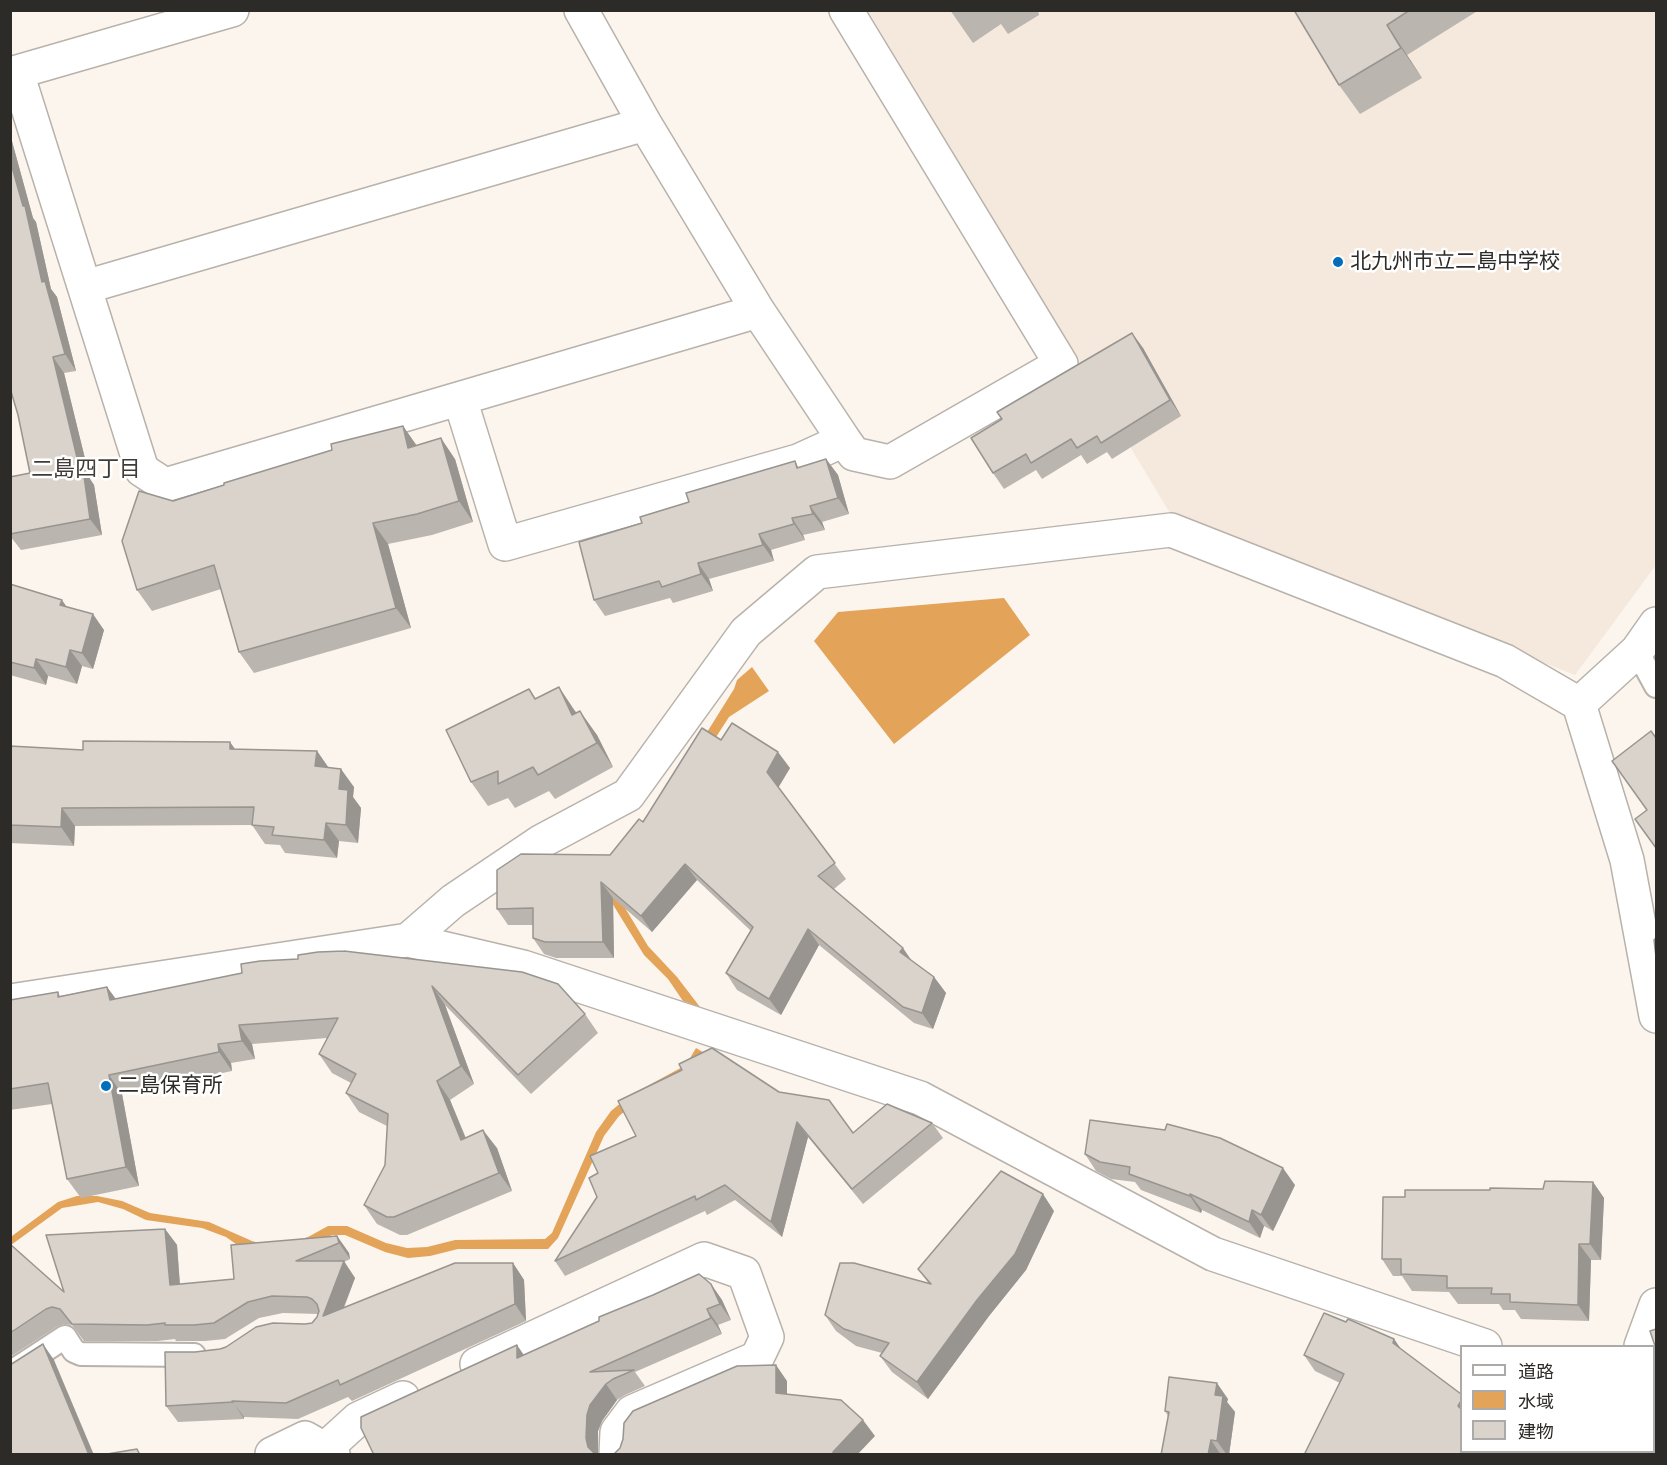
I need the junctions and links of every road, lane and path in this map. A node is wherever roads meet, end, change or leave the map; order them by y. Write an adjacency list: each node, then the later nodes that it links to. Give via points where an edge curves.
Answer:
1 (231, 10): 4 (street)
2 (581, 10): 5 (street)
3 (846, 10): 9 (street, via 1061,364 890,462 854,454)
4 (14, 74): 6 (street)
5 (645, 124): 6 (street); 7 (street)
6 (85, 287): 8 (street, via 142,470 165,485)
7 (758, 311): 8 (street); 9 (street)
8 (460, 399): 9 (street, via 504,544 798,461)
9 (844, 440)
10 (1656, 624): 11 (street)
11 (1637, 651): 12 (lane); 13 (street)
12 (1656, 686)
13 (1579, 704): 14 (street); 16 (street, via 1505,661 1171,530 817,572 746,632 628,795 542,841 453,901)
14 (1627, 860): 15 (street); 18 (street)
15 (1656, 888)
16 (408, 940): 17 (street); 20 (street, via 523,967 920,1098 1213,1254)
17 (10, 1001)
18 (1656, 1016)
19 (1656, 1308): 21 (street)
20 (1479, 1345)
21 (1642, 1345)
22 (214, 1354): 23 (lane, via 81,1354 74,1351 65,1337)
23 (10, 1373)
24 (329, 1452): 25 (street, via 305,1438); 26 (street, via 358,1419 704,1259 744,1274 768,1337 757,1358 632,1412 617,1432)
25 (272, 1455)
26 (616, 1455)

